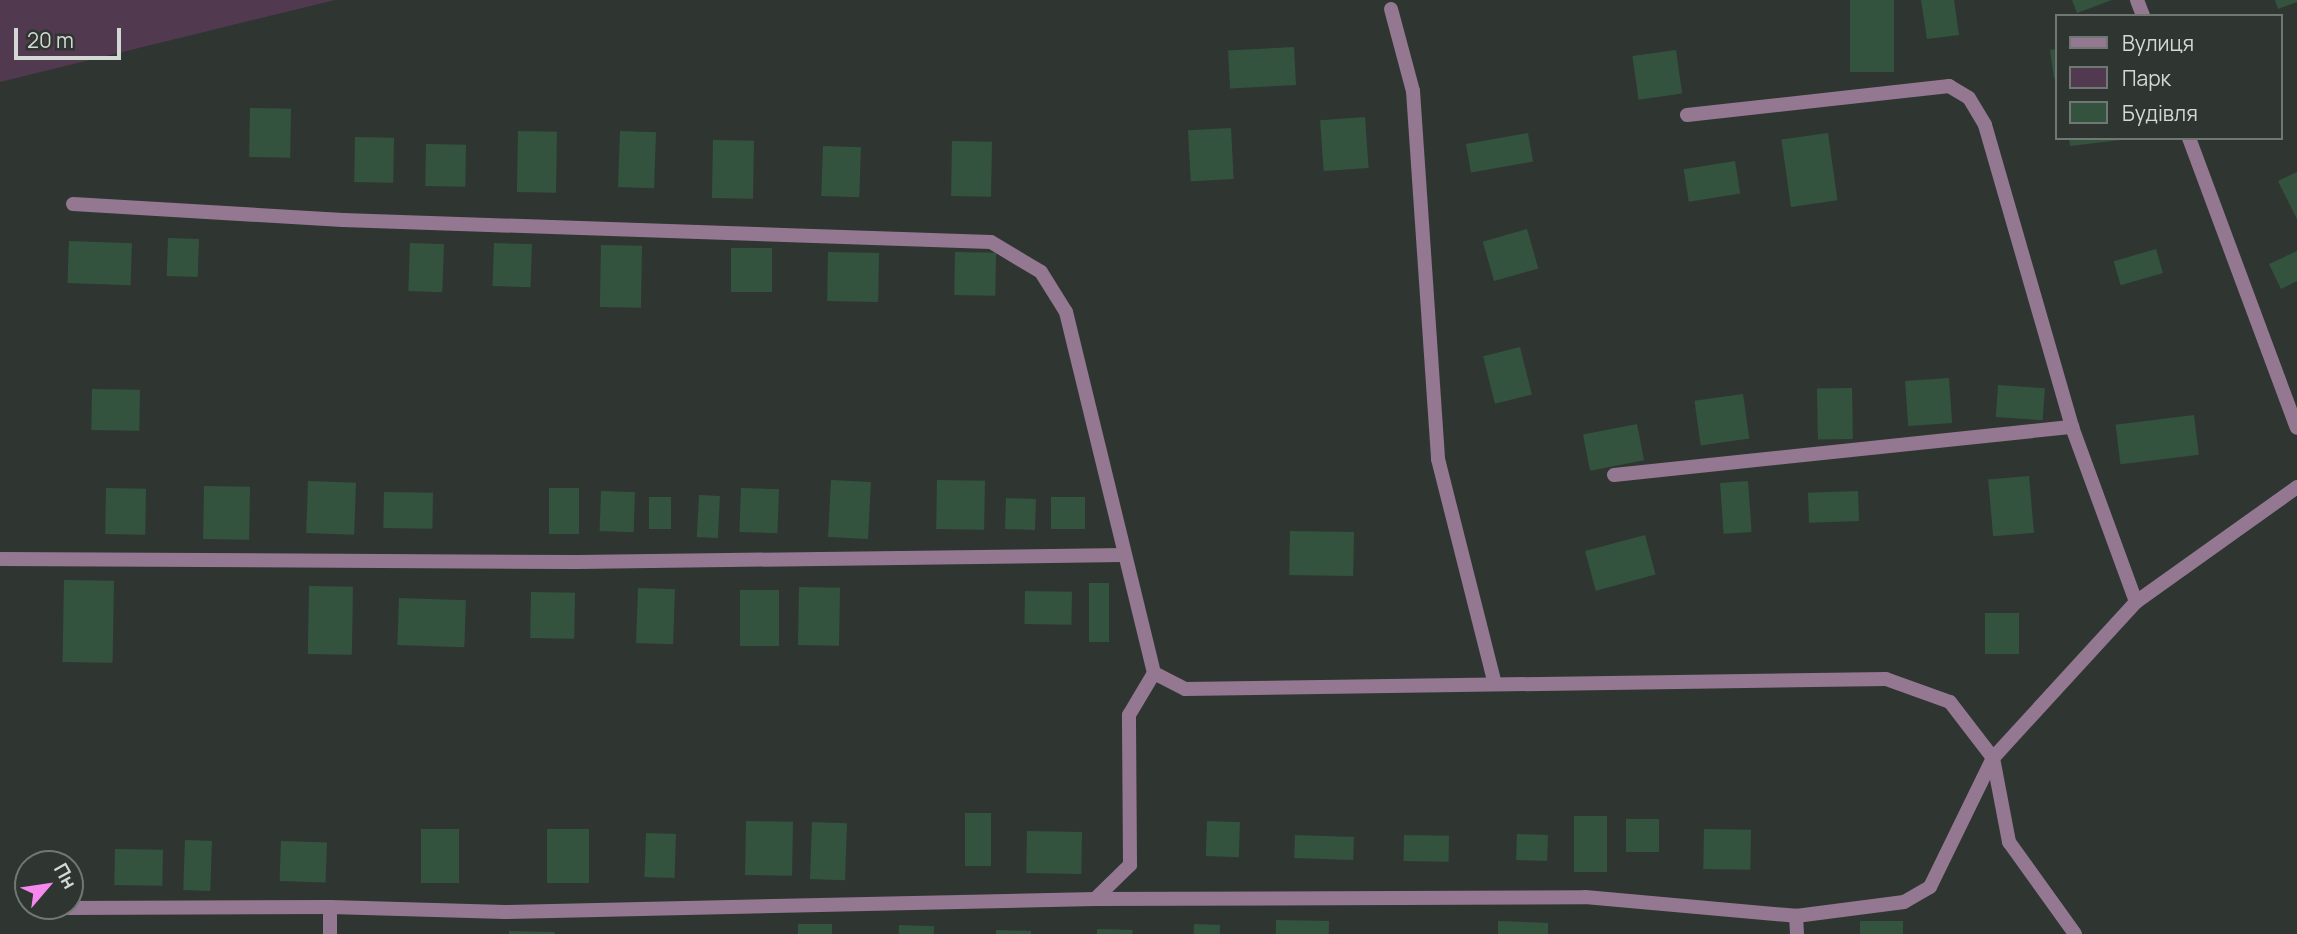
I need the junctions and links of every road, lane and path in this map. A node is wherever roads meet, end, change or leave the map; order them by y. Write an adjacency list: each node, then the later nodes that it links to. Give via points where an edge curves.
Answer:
1 (1391, 9): 13 (street, via 1413,91 1438,459)
2 (1687, 115): 5 (street, via 1949,86 1969,98 1984,125)
3 (2190, 140): 6 (street)
4 (73, 204): 9 (street, via 343,220 991,242 1041,272 1066,312)
5 (2072, 427): 7 (street); 11 (street)
6 (2297, 428)
7 (1614, 475)
8 (2297, 487): 11 (street)
9 (1123, 555): 10 (street, via 577,562); 12 (street)
10 (0, 559)
11 (2136, 602): 14 (street)
12 (1154, 673): 13 (street, via 1185,689); 15 (street, via 1129,715 1130,865)
13 (1495, 684): 14 (street, via 1886,679 1950,702)
14 (1993, 758): 18 (street, via 1930,887 1904,902); 21 (street, via 2009,842)
15 (1095, 899): 16 (street, via 505,912); 18 (street, via 1585,897)
16 (330, 907): 17 (street); 19 (street)
17 (84, 908)
18 (1796, 916): 20 (street)
19 (330, 934)
20 (1797, 934)
21 (2075, 934)

